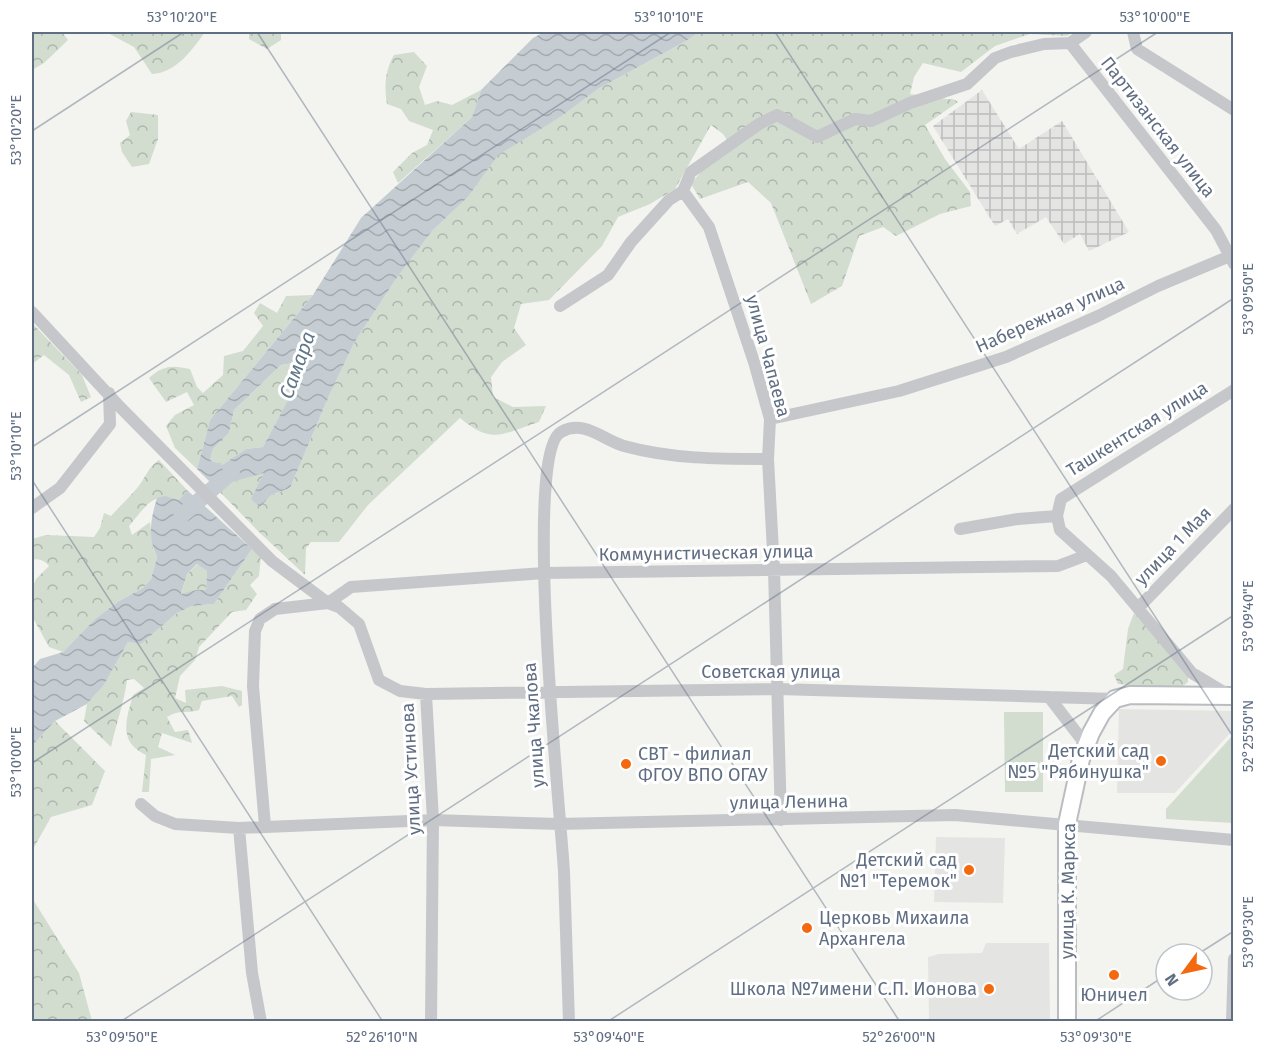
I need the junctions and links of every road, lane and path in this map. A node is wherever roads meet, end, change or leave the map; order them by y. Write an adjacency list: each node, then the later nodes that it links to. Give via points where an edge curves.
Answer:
1 (1086, 32): 3 (street)
2 (1133, 32): 4 (street, via 1137,49)
3 (1070, 43): 5 (street, via 1011,52 995,58 967,84 871,121 855,119 817,137 777,115 691,172); 6 (street, Партизанская улица, via 1216,230)
4 (1233, 110)
5 (683, 191): 7 (street, via 669,200 631,242 608,275); 11 (street, улица Чапаева, via 709,227)
6 (1232, 258): 11 (street, Набережная улица, via 1158,286 1006,357 899,391)
7 (560, 306)
8 (32, 312): 10 (street, улица Устинова)
9 (1233, 390): 15 (street, Ташкентская улица, via 1061,499)
10 (109, 393): 13 (street, via 110,424 60,488); 20 (street, улица Устинова, via 272,561)
11 (770, 418): 12 (street, улица Чапаева)
12 (768, 459): 18 (street, улица Чапаева); 19 (street, улица Чкалова, via 685,457 615,443 597,431 562,431 555,436 551,448 543,512)
13 (32, 508)
14 (1233, 509): 21 (street, улица 1 Мая)
15 (1057, 516): 16 (street); 17 (street, via 1060,530)
16 (960, 529)
17 (1087, 555): 18 (street, Коммунистическая улица, via 1058,566); 21 (street)
18 (774, 570): 19 (street, Коммунистическая улица); 22 (street, улица Чапаева)
19 (544, 573): 20 (street, Коммунистическая улица, via 351,587); 23 (street, улица Чкалова)
20 (328, 603): 24 (street, улица Устинова, via 359,624 379,681 400,691); 34 (street, via 275,609 260,619 255,632 254,686)
21 (1138, 608): 26 (street, via 1192,673)
22 (778, 689): 23 (street, Советская улица); 25 (street, Советская улица); 31 (street, улица Чапаева)
23 (549, 692): 24 (street, Советская улица); 32 (street, улица Чкалова)
24 (426, 694): 30 (street, улица Устинова)
25 (1049, 697): 27 (street, Советская улица); 28 (street)
26 (1233, 697): 27 (main road, via 1130,695)
27 (1115, 699): 28 (main road, улица К. Маркса, via 1102,713)
28 (1086, 745): 33 (main road, улица К. Маркса)
29 (141, 804): 35 (street, улица Ленина, via 155,816 175,824)
30 (433, 820): 32 (street, улица Ленина); 34 (street, улица Ленина); 39 (street, улица Устинова)
31 (781, 820): 32 (street, улица Ленина); 33 (street, улица Ленина, via 955,815)
32 (558, 824): 40 (street, улица Чкалова, via 564,870)
33 (1067, 824): 36 (street, улица Ленина); 41 (main road, улица К. Маркса)
34 (265, 826): 35 (street, улица Ленина)
35 (238, 828): 38 (street, via 252,973)
36 (1233, 840)
37 (1233, 959): 42 (street)
38 (261, 1022)
39 (431, 1022)
40 (569, 1022)
41 (1067, 1022)
42 (1232, 1022)

